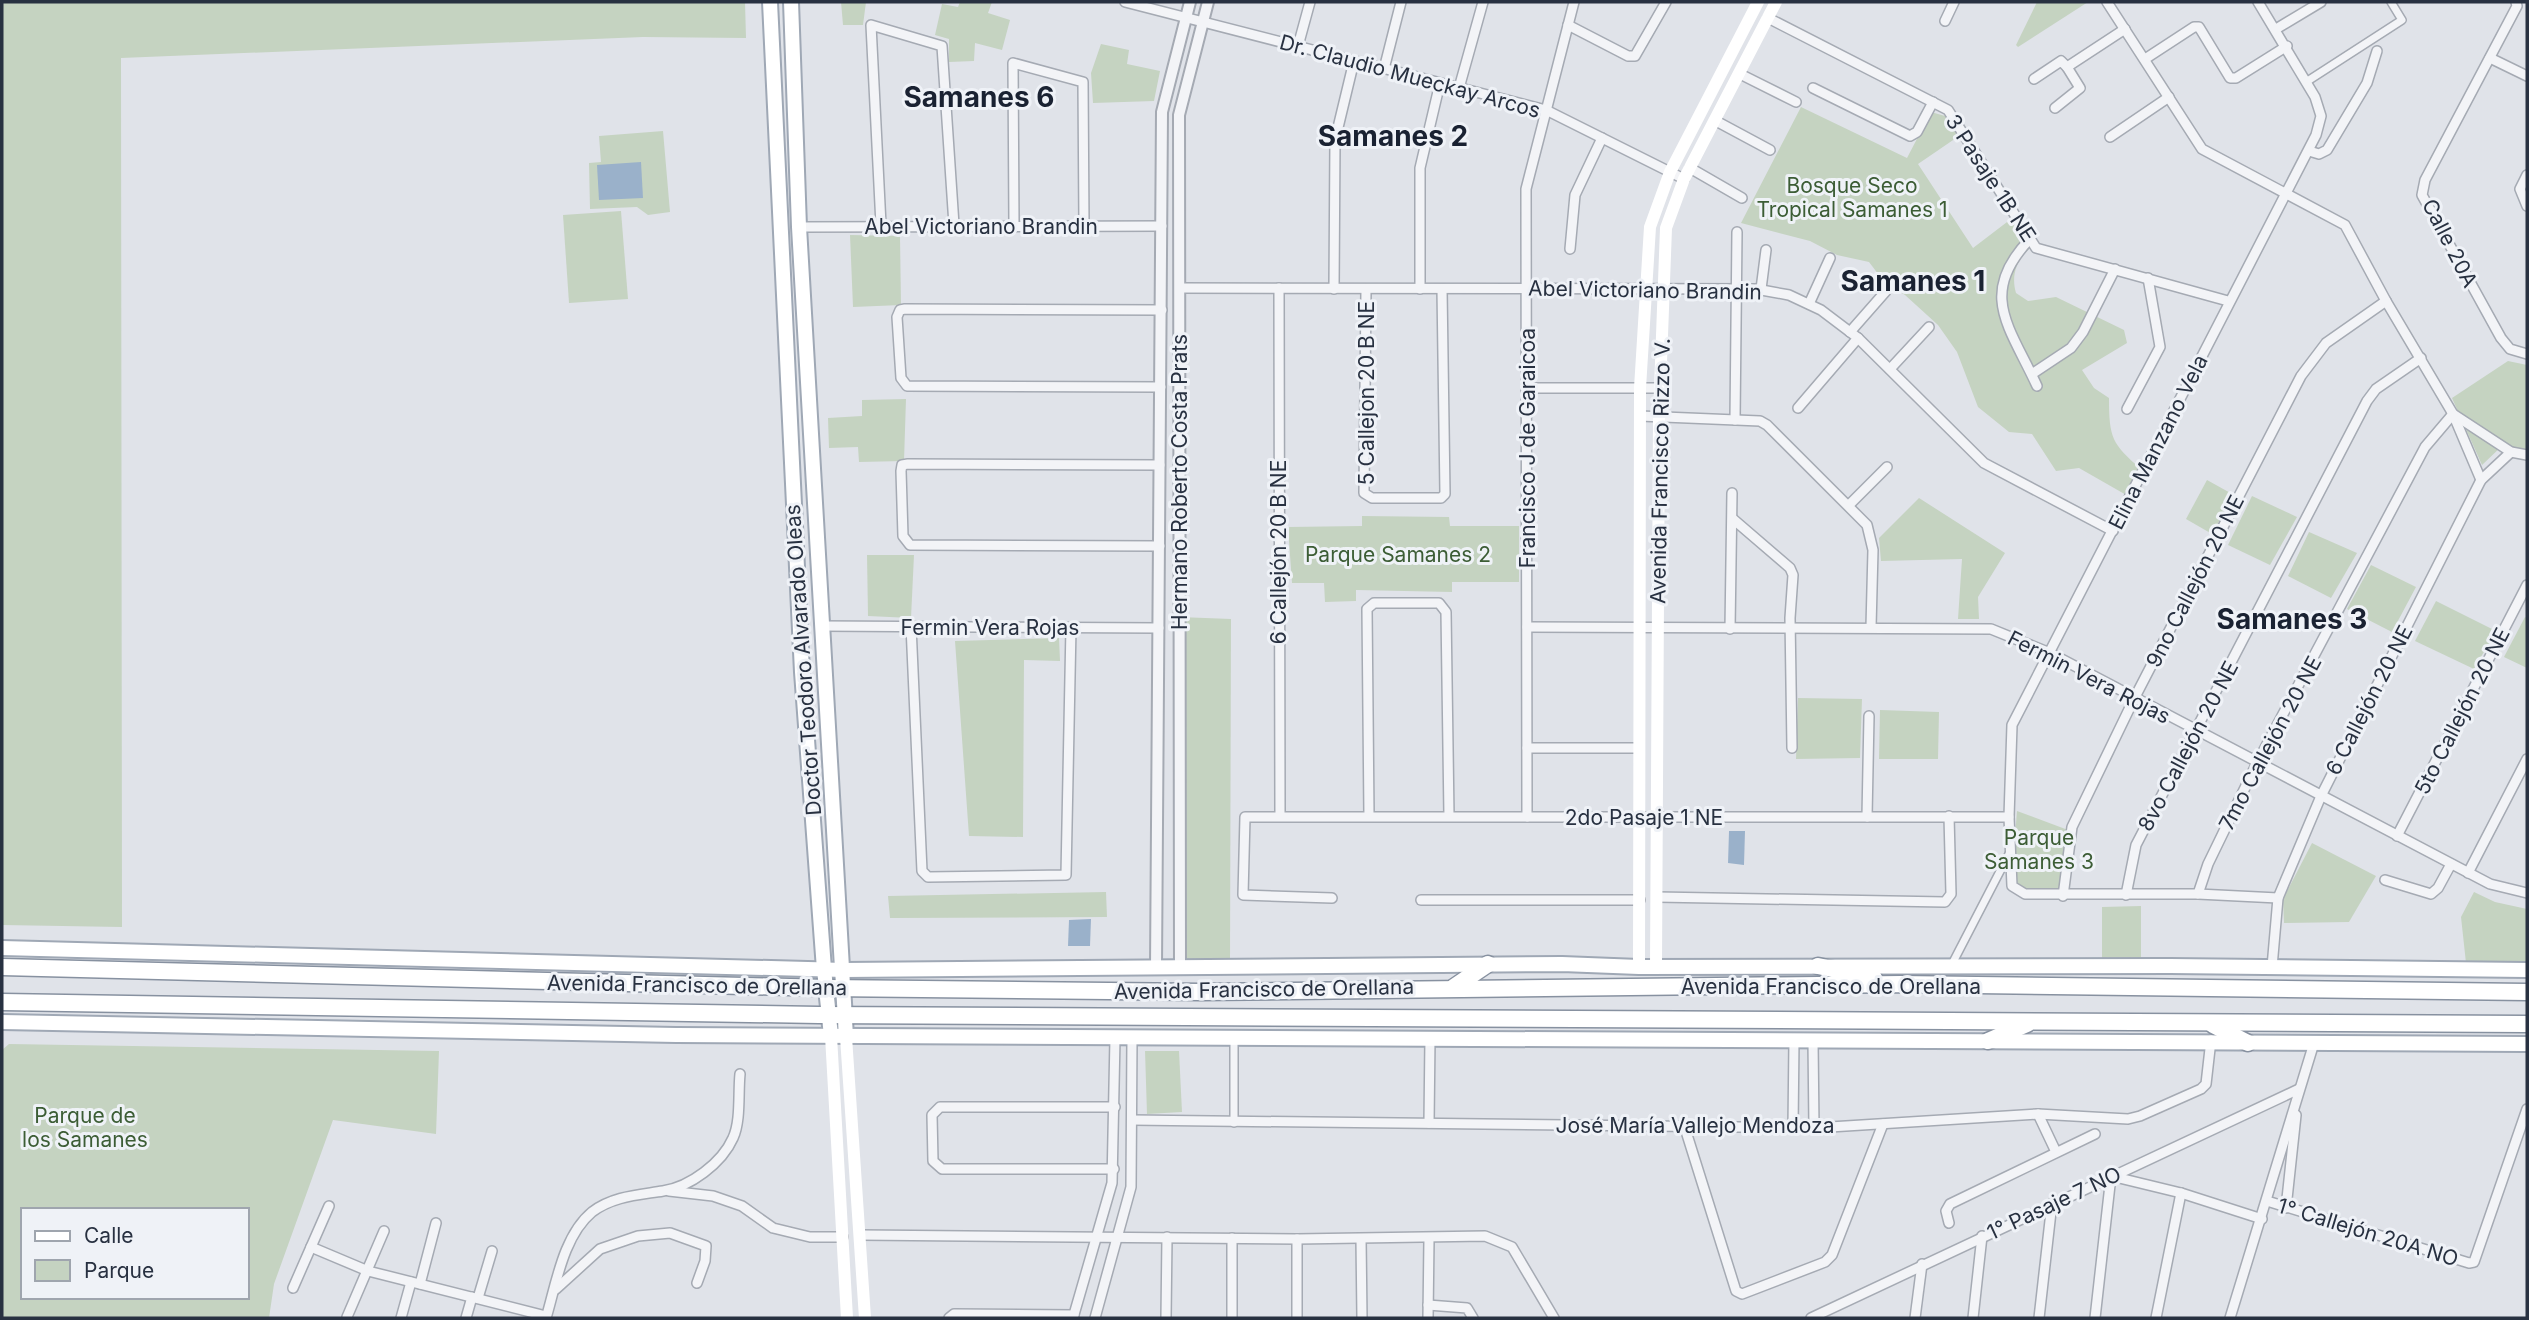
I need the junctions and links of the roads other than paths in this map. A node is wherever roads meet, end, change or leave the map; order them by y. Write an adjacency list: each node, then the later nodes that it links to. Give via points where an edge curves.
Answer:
1 (770, 2): 171 (main road, Doctor Teodoro Alvarado Oleas, via 802,672)
2 (792, 2): 62 (main road, Doctor Teodoro Alvarado Oleas)
3 (1125, 2): 19 (street, Dr. Claudio Mueckay Arcos)
4 (1190, 2): 19 (street, Hermano Roberto Costa Prats)
5 (1208, 2): 22 (street, Hermano Roberto Costa Prats)
6 (1310, 2): 27 (street)
7 (1401, 2): 33 (street)
8 (1483, 2): 39 (street)
9 (1574, 2): 23 (street, Francisco J de Garaicoa)
10 (1666, 2): 23 (street, via 1635,56)
11 (1758, 2): 51 (main road, Avenida Francisco Rizzo V.)
12 (1776, 2): 20 (main road, Avenida Francisco Rizzo V.)
13 (1954, 2): 21 (street)
14 (2107, 2): 24 (street)
15 (2258, 2): 25 (street, Elina Manzano Vela)
16 (2321, 2): 25 (street)
17 (2390, 2): 37 (street, via 2402,20)
18 (2519, 3): 29 (street, Calle 20A)
19 (1186, 18): 22 (street, Dr. Claudio Mueckay Arcos); 61 (street, Hermano Roberto Costa Prats, via 1163,104)
20 (1768, 18): 34 (main road, Avenida Francisco Rizzo V.); 43 (street, 3 Pasaje 1B NE)
21 (1945, 21)
22 (1202, 22): 27 (street, Dr. Claudio Mueckay Arcos); 70 (street, Hermano Roberto Costa Prats, via 1180,115)
23 (1568, 25): 45 (street, Francisco J de Garaicoa)
24 (2125, 29): 30 (street); 32 (street)
25 (2276, 30): 26 (street, Elina Manzano Vela)
26 (2287, 46): 30 (street, via 2230,78 2199,27 2194,27); 37 (street, Elina Manzano Vela)
27 (1298, 47): 31 (street, Dr. Claudio Mueckay Arcos)
28 (2377, 51): 50 (street, via 2367,83 2327,150 2319,154)
29 (2490, 58): 35 (street); 88 (street, Calle 20A, via 2425,180 2422,195 2501,338 2510,349)
30 (2145, 59): 41 (street)
31 (1354, 61): 33 (street, Dr. Claudio Mueckay Arcos); 72 (street, via 1335,140)
32 (2067, 67): 36 (street, via 2061,61); 44 (street, via 2080,88)
33 (1384, 68): 38 (street, Dr. Claudio Mueckay Arcos)
34 (1740, 74): 42 (street); 46 (main road, Avenida Francisco Rizzo V.)
35 (2527, 76)
36 (2034, 79)
37 (2306, 82): 50 (street, Elina Manzano Vela, via 2321,116)
38 (1440, 83): 39 (street, Dr. Claudio Mueckay Arcos); 74 (street, via 1420,168)
39 (1460, 88): 45 (street, Dr. Claudio Mueckay Arcos)
40 (1813, 88): 43 (street, via 1910,136)
41 (2169, 97): 47 (street); 54 (street, via 2202,149)
42 (1796, 102)
43 (1933, 102): 64 (street, 3 Pasaje 1B NE, via 1953,114)
44 (2055, 108)
45 (1546, 110): 48 (street, Dr. Claudio Mueckay Arcos); 76 (street, Francisco J de Garaicoa, via 1526,189)
46 (1716, 121): 49 (street); 52 (main road, Avenida Francisco Rizzo V.)
47 (2110, 137)
48 (1602, 138): 51 (street, Dr. Claudio Mueckay Arcos); 65 (street, via 1575,195)
49 (1770, 150)
50 (2309, 151): 54 (street, Elina Manzano Vela)
51 (1670, 172): 52 (street, Dr. Claudio Mueckay Arcos); 77 (main road, Avenida Francisco Rizzo V., via 1650,227)
52 (1688, 174): 55 (street, Dr. Claudio Mueckay Arcos); 78 (main road, Avenida Francisco Rizzo V., via 1666,228)
53 (2527, 175): 56 (street, via 2521,189)
54 (2286, 194): 82 (street, Elina Manzano Vela); 83 (street, via 2345,225)
55 (1742, 198)
56 (2527, 206)
57 (881, 225): 58 (street, Abel Victoriano Brandin); 58 (street, via 871,25 942,46); 62 (street, Abel Victoriano Brandin)
58 (954, 225): 59 (street, Abel Victoriano Brandin)
59 (1014, 226): 60 (street, Abel Victoriano Brandin); 60 (street, via 1013,63 1083,82)
60 (1084, 226): 61 (street, Abel Victoriano Brandin)
61 (1162, 226): 85 (street, Hermano Roberto Costa Prats)
62 (799, 227): 116 (main road, Doctor Teodoro Alvarado Oleas)
63 (1737, 232): 79 (street)
64 (2030, 239): 68 (street, 3 Pasaje 1B NE, via 2036,248); 91 (street, via 2009,264 2000,290 2004,313)
65 (1570, 249)
66 (1766, 250): 80 (street)
67 (1830, 258): 84 (street)
68 (2115, 269): 69 (street, 3 Pasaje 1B NE); 91 (street, via 2071,348)
69 (2148, 278): 82 (street, 3 Pasaje 1B NE); 98 (street, via 2160,347)
70 (1180, 288): 71 (street, Abel Victoriano Brandin); 104 (street, Hermano Roberto Costa Prats)
71 (1279, 288): 72 (street, Abel Victoriano Brandin); 138 (street, 6 Callejón 20 B NE)
72 (1334, 289): 73 (street, Abel Victoriano Brandin)
73 (1366, 289): 74 (street, Abel Victoriano Brandin); 75 (street, 5 Callejon 20 B NE, via 1364,493 1367,497 1441,498 1445,494)
74 (1420, 289): 75 (street, Abel Victoriano Brandin)
75 (1442, 289): 76 (street, Abel Victoriano Brandin)
76 (1526, 289): 77 (street, Abel Victoriano Brandin); 94 (street, Francisco J de Garaicoa)
77 (1647, 289): 78 (street, Abel Victoriano Brandin); 95 (main road, Avenida Francisco Rizzo V.)
78 (1663, 289): 79 (street, Abel Victoriano Brandin); 96 (main road, Avenida Francisco Rizzo V.)
79 (1734, 289): 80 (street, Abel Victoriano Brandin); 102 (street)
80 (1760, 289): 84 (street, Abel Victoriano Brandin)
81 (1886, 291): 87 (street)
82 (2228, 301): 113 (street, Elina Manzano Vela)
83 (2386, 301): 89 (street); 127 (street, 9no Callejón 20 NE, via 2326,343 2301,376)
84 (1809, 304): 87 (street, Abel Victoriano Brandin)
85 (1161, 310): 93 (street, Hermano Roberto Costa Prats); 93 (street, via 905,309 897,317 901,378 907,386)
86 (1929, 327): 90 (street)
87 (1854, 335): 90 (street, Abel Victoriano Brandin); 97 (street)
88 (2527, 354)
89 (2421, 358): 99 (street); 129 (street, 8vo Callejón 20 NE, via 2376,389 2367,401)
90 (1890, 369): 113 (street, Abel Victoriano Brandin, via 1984,463)
91 (2032, 374): 92 (street)
92 (2037, 386)
93 (1161, 387): 103 (street, Hermano Roberto Costa Prats)
94 (1527, 388): 95 (street); 119 (street, Francisco J de Garaicoa)
95 (1640, 388): 96 (street); 100 (main road, Avenida Francisco Rizzo V.)
96 (1660, 388): 101 (main road, Avenida Francisco Rizzo V.)
97 (1798, 408)
98 (2127, 409)
99 (2453, 414): 105 (street); 109 (street); 136 (street, 7mo Callejón 20 NE, via 2425,447)
100 (1640, 416): 101 (street); 123 (main road, Avenida Francisco Rizzo V.)
101 (1659, 416): 102 (street); 125 (main road, Avenida Francisco Rizzo V.)
102 (1735, 420): 111 (street, via 1766,425)
103 (1161, 429): 104 (street); 107 (street, Hermano Roberto Costa Prats)
104 (1179, 430): 131 (street, Hermano Roberto Costa Prats)
105 (2511, 452): 106 (street); 109 (street, 6 Callejón 20 NE)
106 (2527, 455)
107 (1160, 465): 114 (street, Hermano Roberto Costa Prats); 114 (street, via 908,464 902,465 901,471 903,536 910,545)
108 (1887, 467): 111 (street)
109 (2481, 480): 137 (street, 6 Callejón 20 NE)
110 (1732, 493): 112 (street)
111 (1849, 505): 120 (street, via 1871,536)
112 (1733, 519): 122 (street, via 1790,568); 124 (street)
113 (2113, 531): 126 (street, Elina Manzano Vela)
114 (1160, 546): 121 (street, Hermano Roberto Costa Prats)
115 (2527, 585): 147 (street, 5to Callejón 20 NE)
116 (821, 626): 117 (street, Fermin Vera Rojas); 172 (main road, Doctor Teodoro Alvarado Oleas)
117 (911, 626): 118 (street, Fermin Vera Rojas); 118 (street, via 922,871 928,877 1066,876)
118 (1071, 627): 121 (street, Fermin Vera Rojas)
119 (1527, 627): 123 (street, Fermin Vera Rojas); 132 (street, Francisco J de Garaicoa)
120 (1871, 627): 122 (street, Fermin Vera Rojas); 126 (street, Fermin Vera Rojas, via 1991,629)
121 (1159, 628): 130 (street, Hermano Roberto Costa Prats)
122 (1790, 628): 124 (street, Fermin Vera Rojas); 134 (street)
123 (1640, 629): 125 (street, Fermin Vera Rojas); 133 (main road, Avenida Francisco Rizzo V.)
124 (1730, 629): 125 (street, Fermin Vera Rojas)
125 (1658, 630): 146 (main road, Avenida Francisco Rizzo V.)
126 (2050, 653): 127 (street, Fermin Vera Rojas); 145 (street, Elina Manzano Vela, via 2012,724)
127 (2134, 699): 129 (street, Fermin Vera Rojas); 154 (street, 9no Callejón 20 NE, via 2072,827)
128 (1869, 716): 144 (street)
129 (2197, 732): 136 (street, Fermin Vera Rojas); 155 (street, 8vo Callejón 20 NE, via 2136,845)
130 (1158, 748): 131 (street); 167 (street, Hermano Roberto Costa Prats)
131 (1179, 748): 168 (street, Hermano Roberto Costa Prats)
132 (1527, 748): 133 (street); 142 (street, Francisco J de Garaicoa)
133 (1639, 748): 143 (main road, Avenida Francisco Rizzo V.)
134 (1792, 748)
135 (2527, 759): 150 (street)
136 (2257, 763): 137 (street, Fermin Vera Rojas); 153 (street, 7mo Callejón 20 NE)
137 (2321, 796): 147 (street, Fermin Vera Rojas); 158 (street, 6 Callejón 20 NE)
138 (1280, 815): 139 (street, 2do Pasaje 1 NE); 157 (street, 2do Pasaje 1 NE, via 1245,817 1243,895)
139 (1369, 816): 140 (street, 2do Pasaje 1 NE); 140 (street, via 1367,609 1370,605 1439,603 1443,607)
140 (1449, 816): 142 (street, 2do Pasaje 1 NE)
141 (1949, 816): 144 (street, 2do Pasaje 1 NE); 145 (street, 2do Pasaje 1 NE); 156 (street, via 1951,894 1945,902)
142 (1527, 817): 143 (street, 2do Pasaje 1 NE)
143 (1639, 817): 146 (street, 2do Pasaje 1 NE); 160 (main road, Avenida Francisco Rizzo V.)
144 (1867, 817): 146 (street, 2do Pasaje 1 NE)
145 (2009, 817): 148 (street, Elina Manzano Vela)
146 (1657, 818): 156 (main road, Avenida Francisco Rizzo V.)
147 (2397, 836): 149 (street, Fermin Vera Rojas)
148 (2010, 851): 154 (street, Elina Manzano Vela, via 2012,886 2025,894); 165 (street)
149 (2451, 864): 150 (street, Fermin Vera Rojas); 151 (street, via 2431,894)
150 (2468, 873): 152 (street, Fermin Vera Rojas)
151 (2385, 880)
152 (2527, 893)
153 (2198, 894): 155 (street); 158 (street)
154 (2063, 895): 155 (street)
155 (2126, 895)
156 (1657, 897): 163 (main road, Avenida Francisco Rizzo V.)
157 (1332, 898)
158 (2278, 898): 170 (street, 6 Callejón 20 NE)
159 (1421, 900): 160 (street)
160 (1640, 900): 169 (main road, Avenida Francisco Rizzo V.)
161 (2, 948): 171 (main road, Avenida Francisco de Orellana)
162 (1488, 964): 168 (main road, Avenida Francisco de Orellana); 169 (main road, Avenida Francisco de Orellana); 175 (highway)
163 (1656, 966): 164 (main road, Avenida Francisco de Orellana); 169 (main road, Avenida Francisco de Orellana)
164 (1818, 966): 165 (main road, Avenida Francisco de Orellana); 174 (highway)
165 (1951, 966): 170 (main road, Avenida Francisco de Orellana)
166 (2, 967): 176 (highway, Avenida Francisco de Orellana)
167 (1156, 967): 168 (main road, Avenida Francisco de Orellana); 172 (main road, Avenida Francisco de Orellana)
168 (1180, 967)
169 (1639, 967)
170 (2272, 967): 173 (main road, Avenida Francisco de Orellana)
171 (824, 969): 172 (main road, Avenida Francisco de Orellana); 176 (main road, Doctor Teodoro Alvarado Oleas)
172 (844, 970): 177 (main road, Doctor Teodoro Alvarado Oleas)
173 (2527, 970)
174 (1900, 984): 175 (highway, Avenida Francisco de Orellana); 178 (highway, Avenida Francisco de Orellana)
175 (1454, 987): 177 (highway, Avenida Francisco de Orellana, via 1202,992)
176 (826, 988): 177 (highway, Avenida Francisco de Orellana); 180 (main road, Doctor Teodoro Alvarado Oleas)
177 (844, 988): 181 (main road, Doctor Teodoro Alvarado Oleas)
178 (2527, 992)
179 (2, 1002): 180 (highway, Avenida Francisco de Orellana)
180 (829, 1015): 181 (highway, Avenida Francisco de Orellana); 186 (main road, Doctor Teodoro Alvarado Oleas)
181 (845, 1015): 182 (highway, Avenida Francisco de Orellana); 186 (main road, Doctor Teodoro Alvarado Oleas)
182 (2032, 1021): 184 (highway, Avenida Francisco de Orellana); 194 (highway)
183 (2, 1022): 186 (main road)
184 (2208, 1023): 185 (highway, Avenida Francisco de Orellana); 195 (highway)
185 (2527, 1024)
186 (839, 1036): 188 (main road); 224 (main road, Doctor Teodoro Alvarado Oleas); 226 (main road, Doctor Teodoro Alvarado Oleas)
187 (1234, 1037): 189 (main road); 190 (main road); 204 (street)
188 (1115, 1038): 189 (main road); 200 (street)
189 (1132, 1038): 203 (street)
190 (1430, 1038): 191 (main road); 205 (street)
191 (1794, 1040): 193 (main road); 208 (street)
192 (2211, 1040): 194 (main road); 195 (main road); 202 (street, José María Vallejo Mendoza, via 2202,1089 2140,1116)
193 (1813, 1041): 194 (main road); 209 (street)
194 (1988, 1041)
195 (2248, 1043): 196 (main road)
196 (2314, 1043): 197 (main road); 199 (street)
197 (2527, 1044)
198 (740, 1074): 214 (street, via 734,1137 699,1176)
199 (2299, 1089): 213 (street, 1° Pasaje 7 NO); 216 (street); 219 (street)
200 (1115, 1107): 212 (street); 212 (street, via 940,1107 932,1115 933,1161 942,1169)
201 (2527, 1109): 219 (street, 1° Callejón 20A NO, via 2474,1262)
202 (2038, 1114): 206 (street, José María Vallejo Mendoza); 211 (street)
203 (1132, 1120): 204 (street, José María Vallejo Mendoza); 229 (street, via 1131,1186)
204 (1234, 1123): 205 (street, José María Vallejo Mendoza)
205 (1429, 1123): 207 (street, José María Vallejo Mendoza)
206 (1883, 1124): 207 (street, via 1832,1255 1825,1262 1742,1294 1736,1291); 209 (street, José María Vallejo Mendoza)
207 (1684, 1125): 208 (street, José María Vallejo Mendoza)
208 (1793, 1127): 209 (street, José María Vallejo Mendoza)
209 (1814, 1128)
210 (2095, 1134): 211 (street)
211 (2056, 1152): 222 (street, via 1950,1204 1946,1211)
212 (1114, 1169): 228 (street)
213 (2111, 1176): 215 (street); 217 (street, 1° Pasaje 7 NO); 264 (street)
214 (667, 1191): 226 (street, via 732,1202 773,1228 810,1237); 241 (street, via 622,1197 592,1213 569,1244)
215 (2181, 1193): 220 (street); 265 (street)
216 (2267, 1201): 219 (street, 1° Callejón 20A NO); 220 (street)
217 (2052, 1203): 225 (street, 1° Pasaje 7 NO); 263 (street)
218 (329, 1206): 234 (street)
219 (2286, 1208)
220 (2262, 1219): 266 (street)
221 (436, 1223): 238 (street)
222 (1949, 1223)
223 (384, 1231): 237 (street)
224 (860, 1235): 228 (street); 250 (main road, Doctor Teodoro Alvarado Oleas)
225 (1982, 1236): 236 (street, 1° Pasaje 7 NO); 262 (street)
226 (843, 1237): 249 (main road, Doctor Teodoro Alvarado Oleas)
227 (1167, 1237): 229 (street); 230 (street); 253 (street)
228 (1099, 1238): 229 (street); 246 (street)
229 (1117, 1238): 252 (street)
230 (1232, 1238): 232 (street); 254 (street)
231 (1429, 1238): 233 (street); 243 (street); 259 (street, via 1485,1236 1512,1247)
232 (1297, 1239): 233 (street); 255 (street)
233 (1362, 1239): 256 (street)
234 (311, 1247): 237 (street); 240 (street)
235 (492, 1251): 242 (street)
236 (1922, 1264): 260 (street, 1° Pasaje 7 NO); 261 (street)
237 (368, 1271): 238 (street); 244 (street)
238 (415, 1283): 242 (street); 247 (street)
239 (697, 1283): 241 (street, via 706,1246 670,1233 638,1236 600,1249)
240 (293, 1288)
241 (555, 1290): 245 (street)
242 (475, 1297): 245 (street); 248 (street)
243 (1428, 1305): 257 (street); 258 (street, via 1467,1308)
244 (347, 1317)
245 (546, 1317)
246 (1073, 1317): 251 (street, via 954,1314)
247 (401, 1318)
248 (466, 1318)
249 (847, 1318)
250 (865, 1318)
251 (949, 1318)
252 (1095, 1318)
253 (1166, 1318)
254 (1232, 1318)
255 (1297, 1318)
256 (1362, 1318)
257 (1428, 1318)
258 (1473, 1318)
259 (1554, 1318)
260 (1811, 1318)
261 (1914, 1318)
262 (1973, 1318)
263 (2039, 1318)
264 (2095, 1318)
265 (2156, 1318)
266 (2230, 1318)

